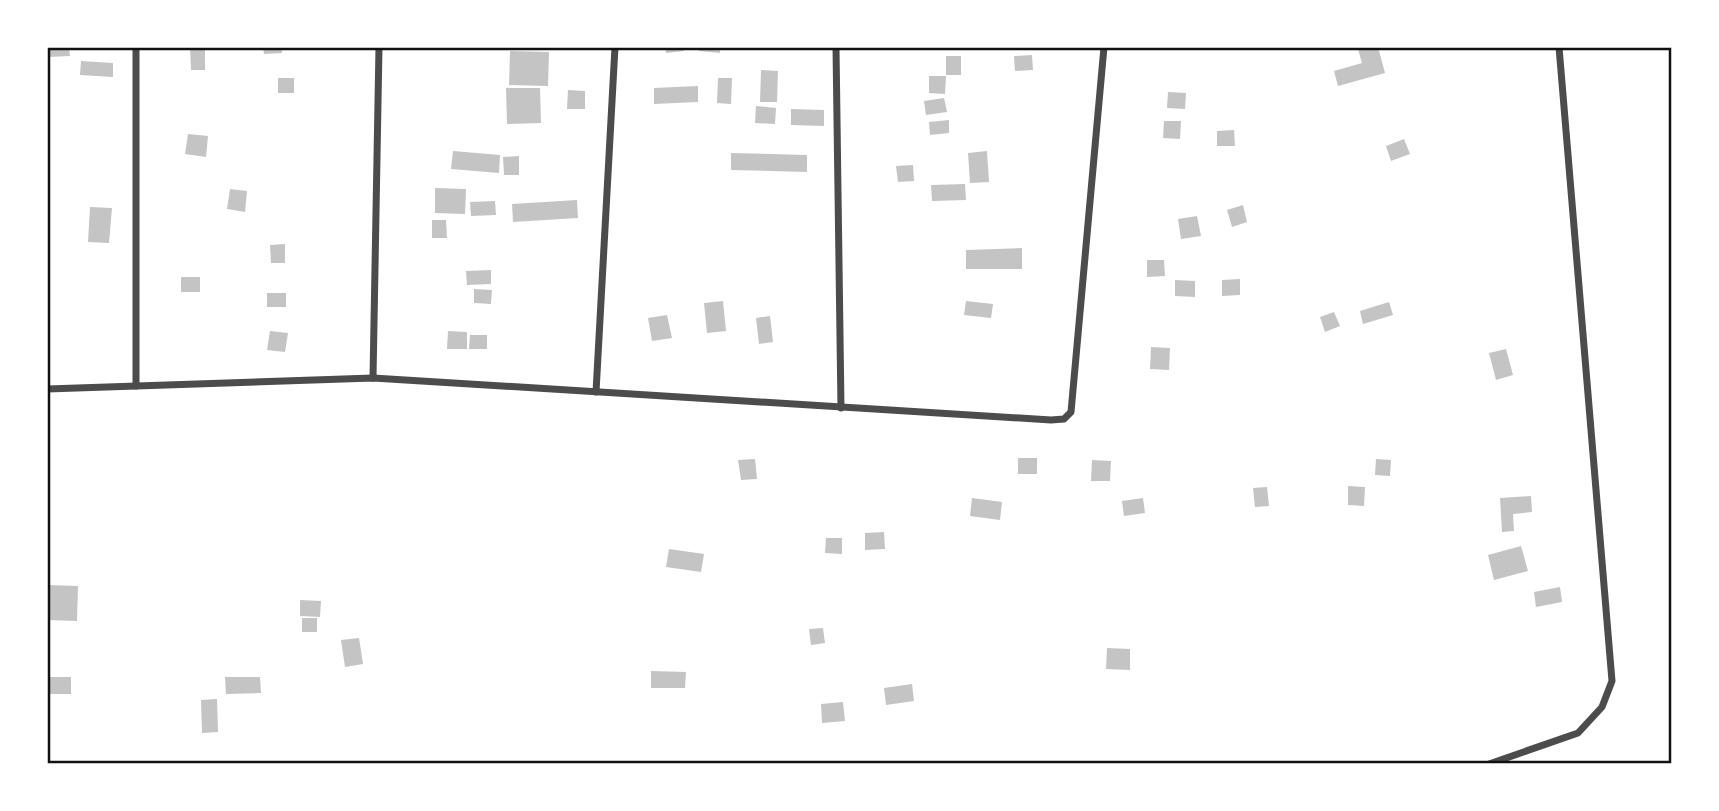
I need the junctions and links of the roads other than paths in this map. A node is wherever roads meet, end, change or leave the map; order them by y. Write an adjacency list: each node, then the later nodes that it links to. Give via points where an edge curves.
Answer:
1 (136, 47): 8 (street)
2 (379, 47): 7 (street)
3 (615, 47): 10 (street)
4 (836, 47): 11 (street)
5 (1104, 47): 11 (street, via 1071,412 1064,419 1051,420)
6 (1559, 47): 12 (street, via 1612,681 1602,707 1578,733)
7 (373, 378): 8 (street); 10 (street)
8 (135, 386): 9 (street)
9 (47, 388)
10 (596, 393): 11 (street)
11 (841, 408)
12 (1489, 764)

